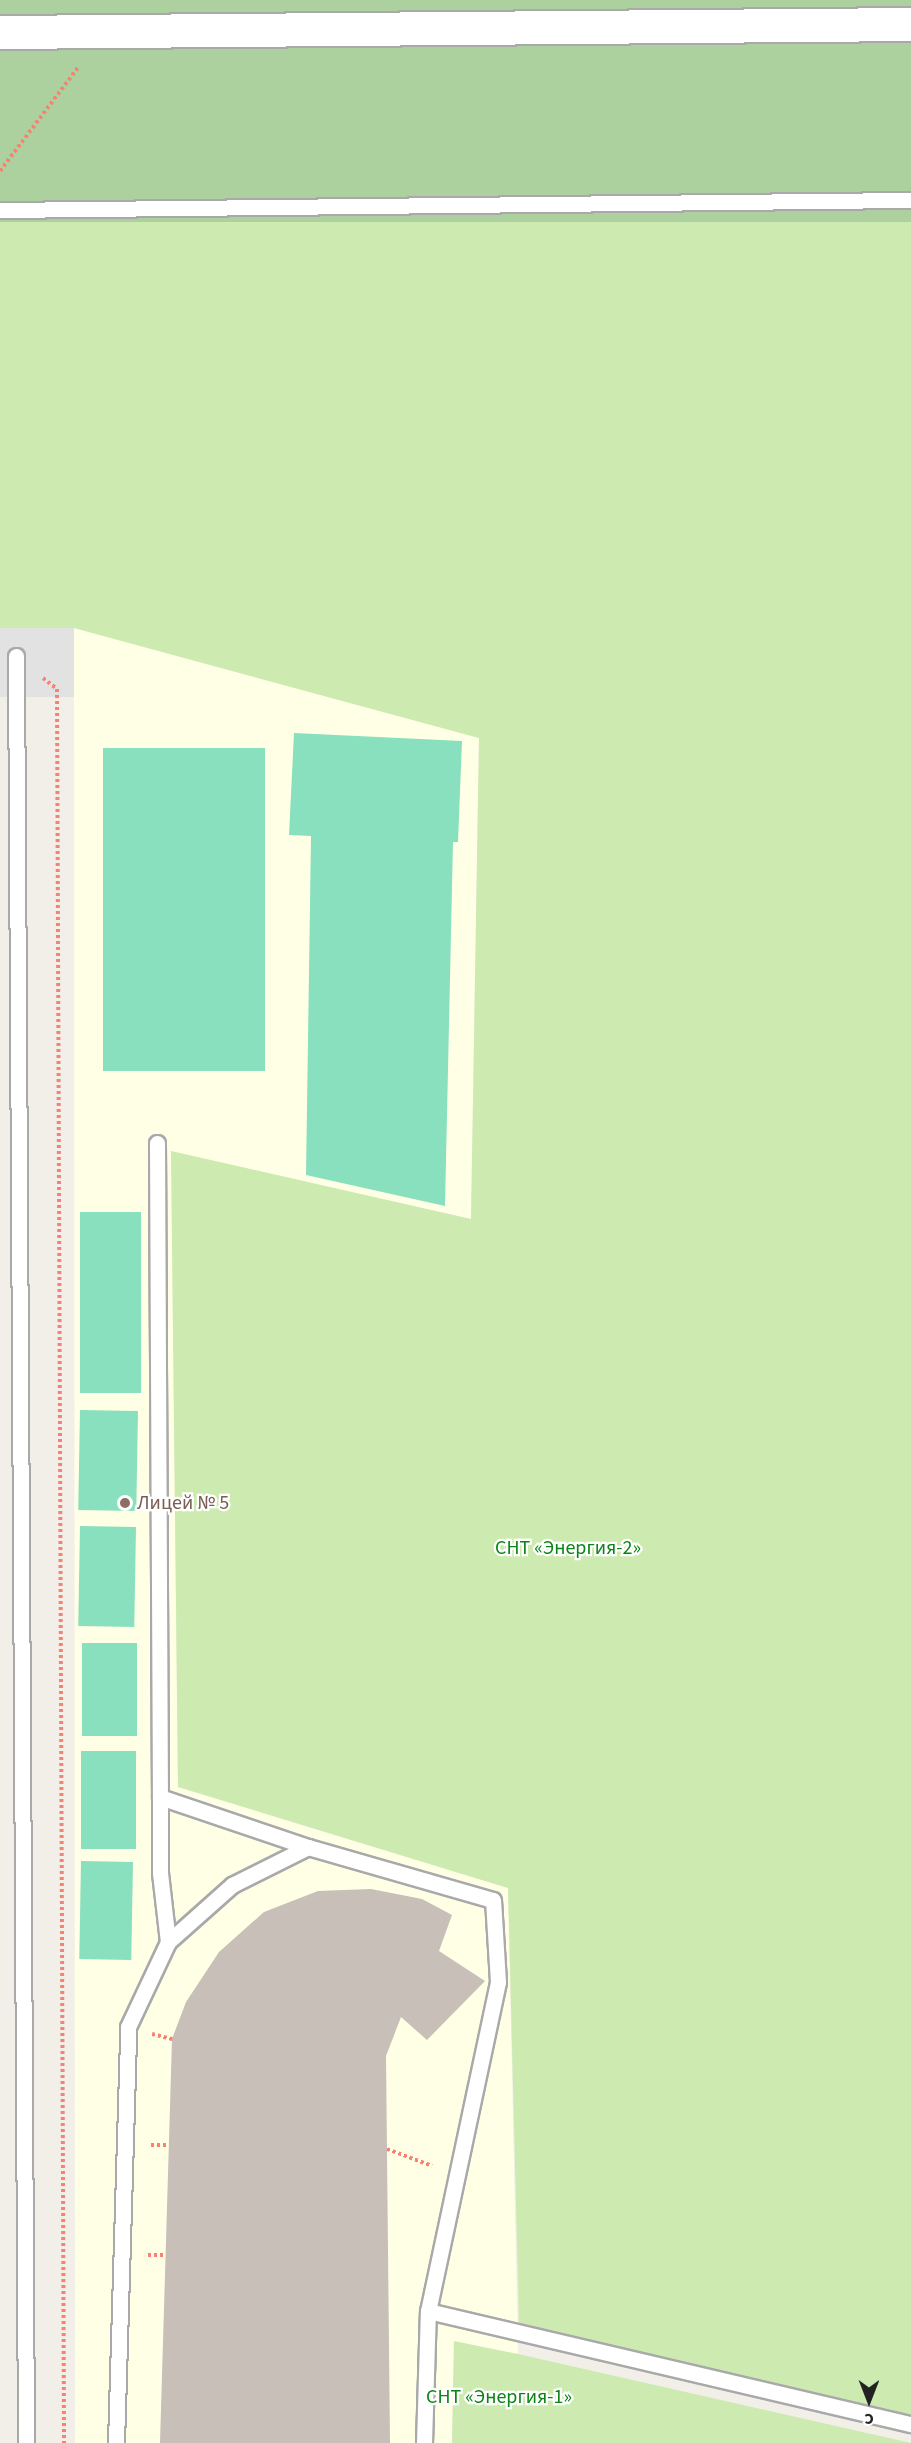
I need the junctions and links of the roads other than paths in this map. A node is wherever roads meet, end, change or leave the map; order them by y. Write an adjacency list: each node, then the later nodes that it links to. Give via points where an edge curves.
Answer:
1 (911, 24): 2 (street)
2 (0, 32)
3 (911, 200): 4 (lane)
4 (0, 210)
5 (16, 656): 12 (lane)
6 (157, 1143): 7 (lane)
7 (160, 1797): 8 (lane); 9 (lane, via 160,1873)
8 (308, 1847): 9 (lane, via 232,1885); 10 (lane, via 493,1900 498,1982)
9 (168, 1942): 13 (lane, via 128,2027)
10 (428, 2311): 11 (lane); 14 (lane)
11 (911, 2424)
12 (26, 2443)
13 (116, 2443)
14 (424, 2443)

